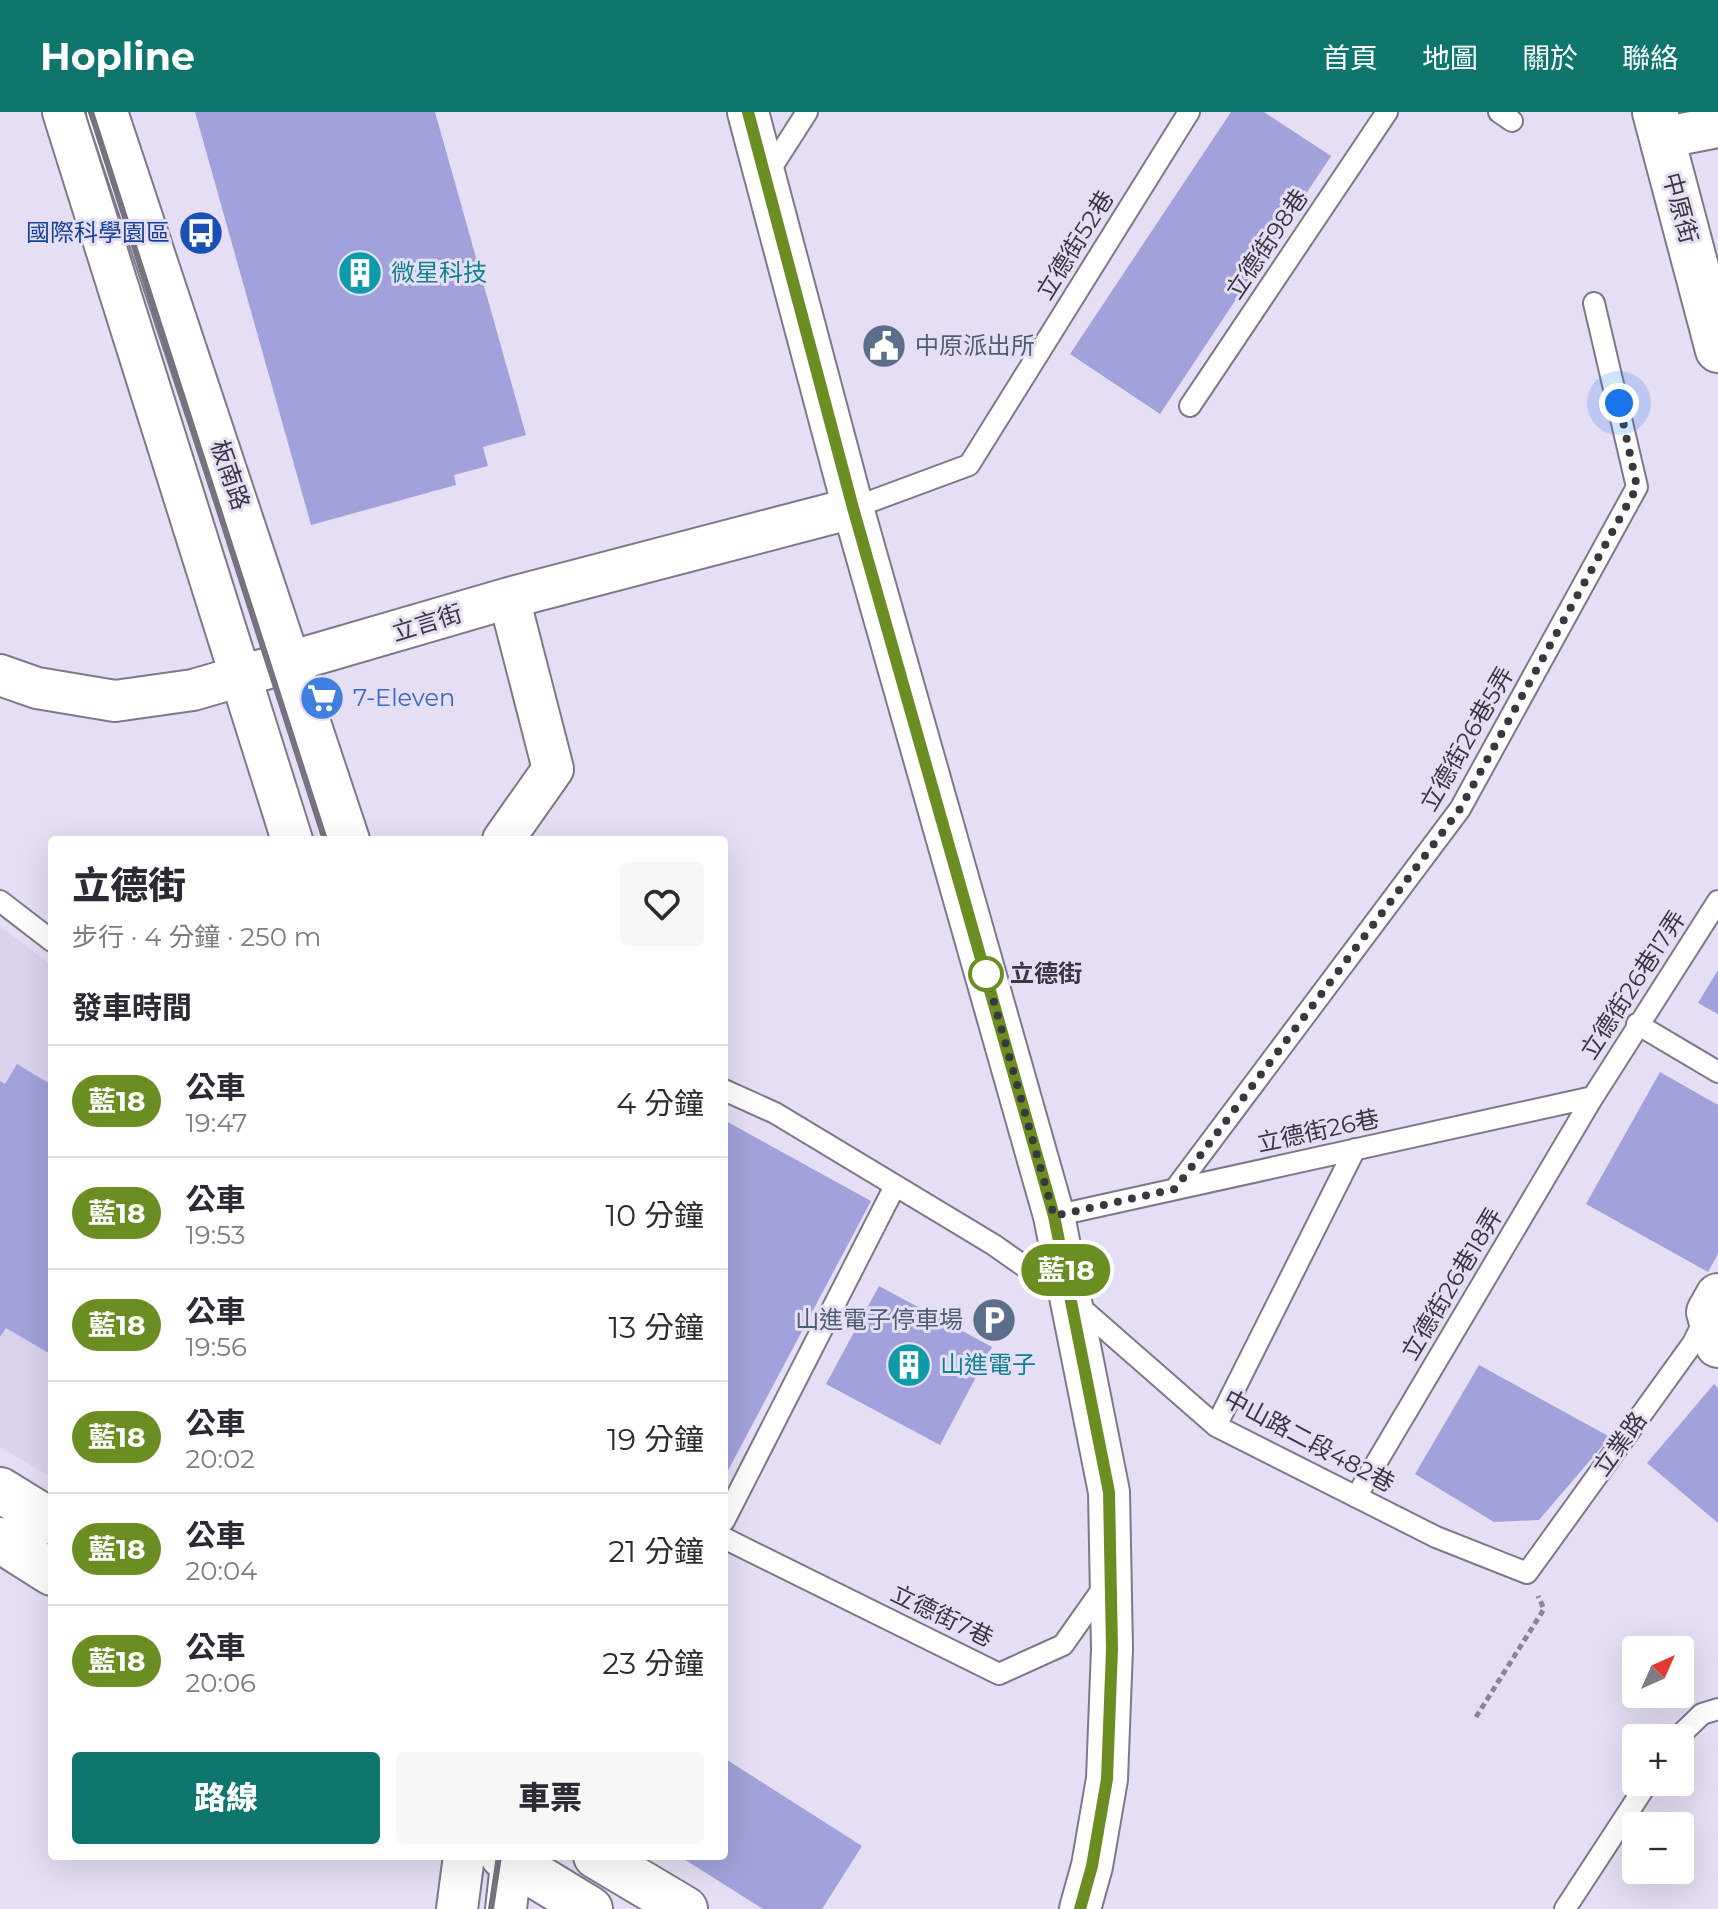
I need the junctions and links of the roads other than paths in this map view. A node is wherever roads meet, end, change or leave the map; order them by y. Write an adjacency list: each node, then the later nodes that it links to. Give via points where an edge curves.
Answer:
1 (63, 112): 17 (street, 板南路)
2 (107, 112): 15 (street, 板南路)
3 (748, 112): 9 (street)
4 (807, 112): 9 (lane)
5 (1189, 112): 13 (lane, 立德街52巷, via 969,465)
6 (1387, 112): 12 (lane, 立德街98巷)
7 (1658, 125): 8 (street); 11 (street, 中原街)
8 (1718, 127)
9 (765, 177): 13 (street)
10 (1594, 303): 30 (lane, 立德街26巷5弄, via 1637,487 1460,809)
11 (1718, 350)
12 (1190, 406)
13 (853, 508): 14 (street, 立言街); 31 (street)
14 (509, 598): 15 (street, 立言街); 20 (street, via 553,769)
15 (293, 662): 17 (street, 立言街); 19 (street, 板南路)
16 (0, 675): 17 (street, 立言街, via 37,688 115,701)
17 (240, 677): 18 (street, 板南路)
18 (291, 836)
19 (348, 836)
20 (506, 836)
21 (0, 901): 23 (lane)
22 (1718, 901): 24 (lane, 立德街26巷17弄)
23 (48, 938)
24 (1637, 1024): 25 (lane); 27 (lane, 立德街26巷17弄)
25 (1718, 1072)
26 (728, 1092): 29 (lane, 中山路二段482巷, via 775,1113)
27 (1593, 1097): 28 (lane, 立德街26巷); 36 (lane, 立德街26巷18弄)
28 (1355, 1149): 30 (lane, 立德街26巷); 34 (lane)
29 (895, 1186): 32 (lane, 中山路二段482巷, via 994,1245); 37 (lane)
30 (1175, 1189): 31 (lane, 立德街26巷)
31 (1054, 1216): 32 (street)
32 (1072, 1300): 34 (lane, 中山路二段482巷); 43 (street, via 1109,1492)
33 (1715, 1318): 42 (lane, 立業路)
34 (1216, 1426): 36 (lane, 中山路二段482巷)
35 (0, 1490): 38 (street)
36 (1356, 1497): 42 (lane, 中山路二段482巷, via 1436,1537)
37 (728, 1513)
38 (48, 1520)
39 (0, 1540): 41 (street)
40 (728, 1540): 43 (lane, 立德街7巷, via 999,1674 1063,1645)
41 (48, 1570)
42 (1527, 1573)
43 (1110, 1577): 55 (street, via 1107,1779)
44 (1718, 1709): 45 (lane)
45 (1692, 1724)
46 (1639, 1796): 56 (lane)
47 (463, 1860): 51 (street)
48 (509, 1860): 52 (street)
49 (512, 1860): 53 (street)
50 (603, 1860): 54 (street)
51 (457, 1909)
52 (506, 1909)
53 (590, 1909)
54 (685, 1909)
55 (1080, 1909)
56 (1565, 1909)

